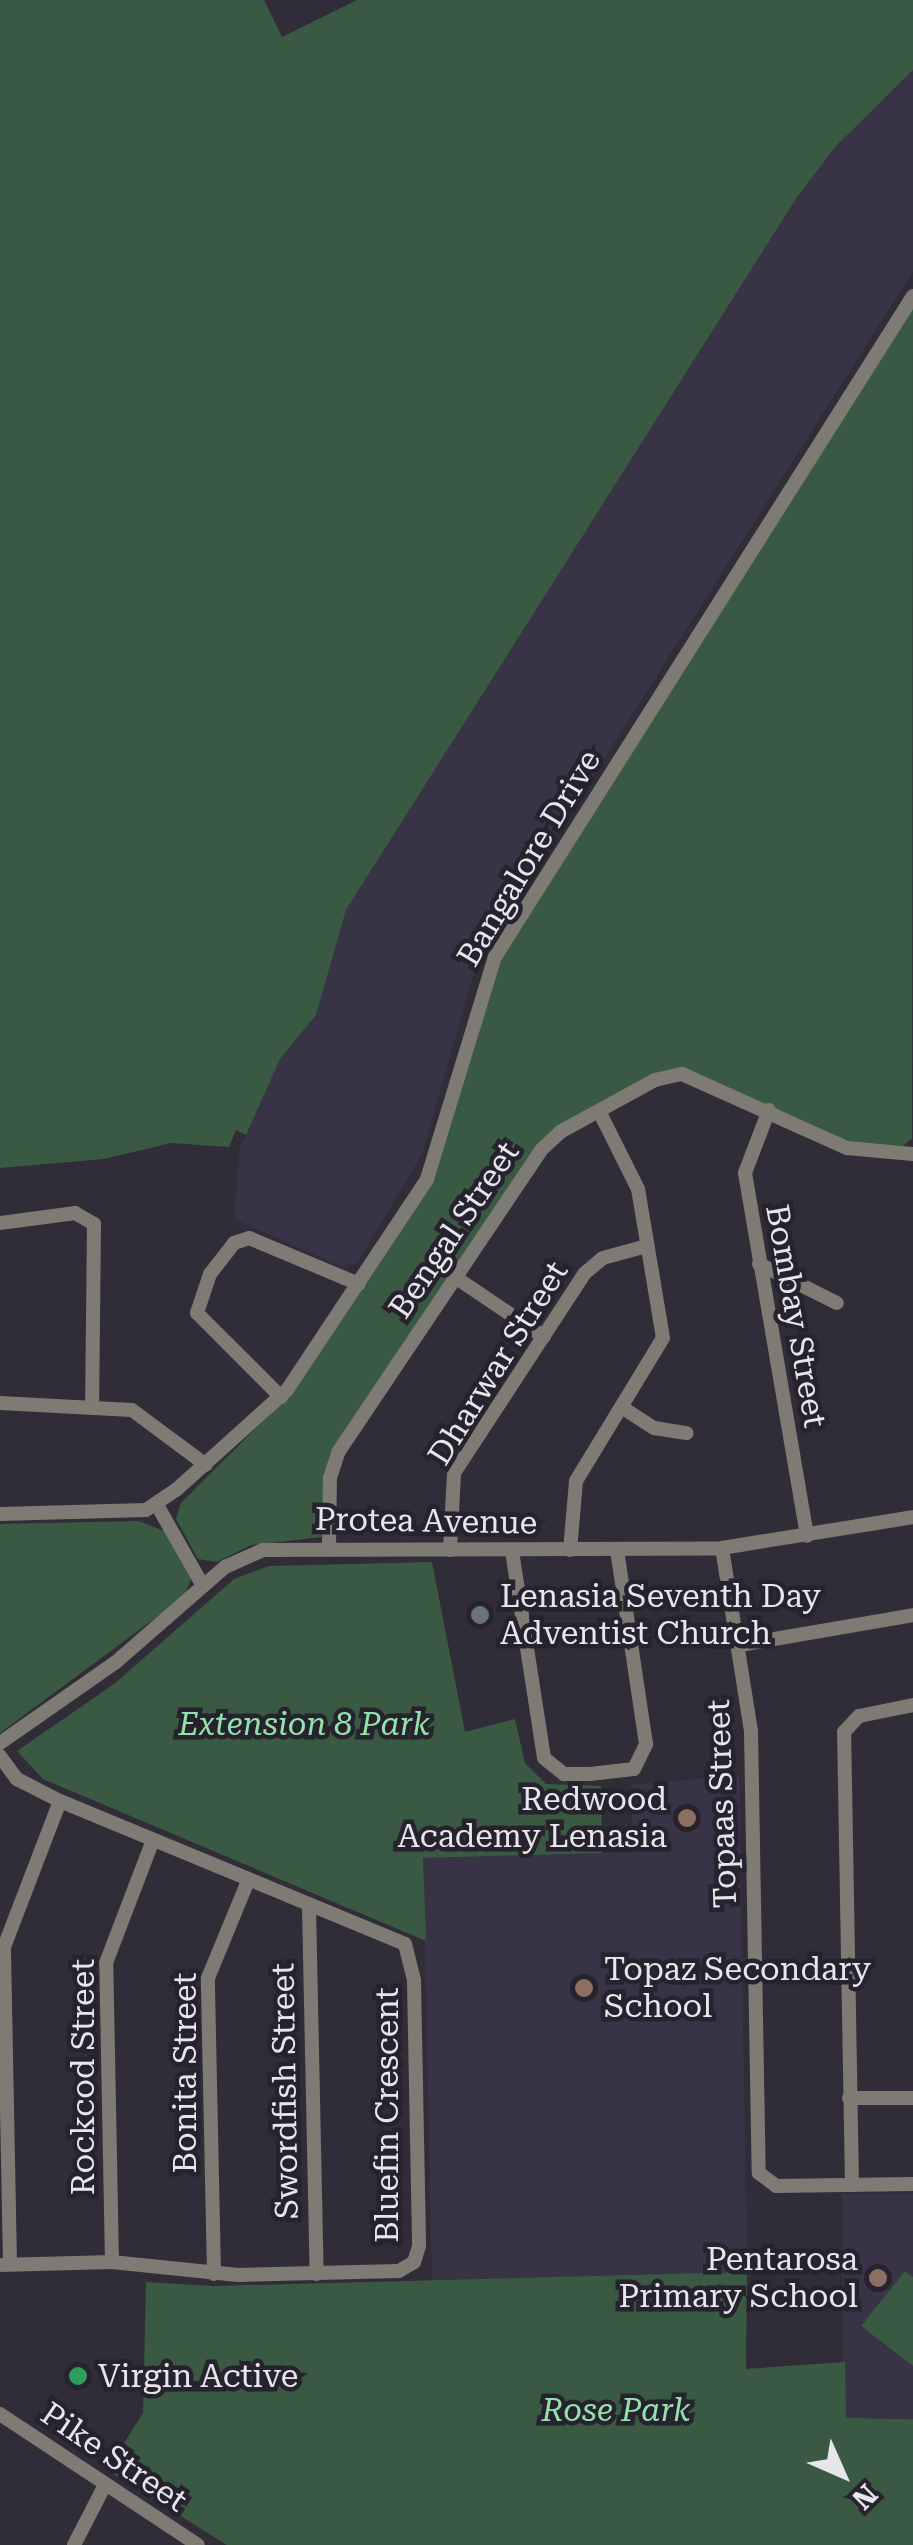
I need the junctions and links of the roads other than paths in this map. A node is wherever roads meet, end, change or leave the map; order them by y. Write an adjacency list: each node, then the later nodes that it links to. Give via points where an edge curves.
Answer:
1 (913, 296): 9 (street, Bangalore Drive, via 495,957 430,1171)
2 (600, 1110): 3 (street, Bengal Street, via 674,1074); 6 (street, via 638,1188); 8 (street, Bengal Street, via 540,1150)
3 (769, 1110): 4 (street, Bengal Street, via 860,1152); 7 (street, Bombay Street, via 744,1173)
4 (913, 1154)
5 (0, 1223): 14 (street, via 75,1213 94,1224)
6 (648, 1246): 11 (street, Dharwar Street, via 593,1265); 15 (street, via 662,1345)
7 (759, 1264): 10 (street); 21 (street, Bombay Street)
8 (456, 1277): 11 (street); 22 (street, Bengal Street, via 339,1451 330,1478)
9 (358, 1284): 12 (street, Bangalore Drive); 12 (street, via 248,1238 234,1242 210,1274 197,1313)
10 (838, 1302)
11 (544, 1337): 24 (street, Dharwar Street, via 454,1473)
12 (281, 1397): 17 (street, Bangalore Drive)
13 (0, 1403): 14 (street)
14 (92, 1408): 17 (street, via 137,1412)
15 (623, 1408): 16 (street, via 654,1428); 25 (street, via 572,1491)
16 (688, 1433)
17 (206, 1465): 18 (street, Bangalore Drive)
18 (156, 1505): 19 (street, Bangalore Drive, via 114,1514); 28 (street)
19 (0, 1514)
20 (913, 1517): 21 (street, Protea Avenue)
21 (807, 1536): 23 (street, Protea Avenue)
22 (329, 1547): 24 (street, Protea Avenue); 28 (street, Protea Avenue, via 250,1554)
23 (722, 1548): 26 (street, Protea Avenue); 30 (street, Topaas Street)
24 (450, 1550): 27 (street, Protea Avenue)
25 (570, 1550): 26 (street, Protea Avenue); 27 (street, Protea Avenue)
26 (617, 1550): 27 (street, via 646,1744 634,1769 590,1774 557,1771 544,1758)
27 (512, 1551)
28 (203, 1586): 32 (street, Protea Avenue, via 116,1662)
29 (913, 1615): 30 (street)
30 (740, 1645): 41 (street, Topaas Street, via 751,1731 762,2178 776,2186)
31 (913, 1705): 38 (street, via 860,1716 844,1732)
32 (0, 1743)
33 (0, 1756): 34 (street, Bluefin Crescent, via 17,1779)
34 (60, 1801): 35 (street, Bluefin Crescent); 43 (street, via 4,1947)
35 (153, 1840): 36 (street, Bluefin Crescent); 42 (street, Rockcod Street, via 106,1963)
36 (248, 1881): 37 (street, Bluefin Crescent); 44 (street, Bonita Street, via 208,1978)
37 (309, 1907): 45 (street, Swordfish Street); 45 (street, Bluefin Crescent, via 402,1941 412,1956 419,2252 405,2269)
38 (850, 2098): 39 (street); 41 (street)
39 (913, 2098)
40 (913, 2184): 41 (street)
41 (852, 2185)
42 (112, 2262): 43 (street, Bluefin Crescent); 44 (street, Bluefin Crescent)
43 (5, 2264)
44 (214, 2274): 45 (street, Bluefin Crescent)
45 (316, 2274)
46 (0, 2414): 47 (street, Pike Street)
47 (105, 2485): 48 (street); 49 (street, Pike Street)
48 (74, 2545)
49 (198, 2545)

